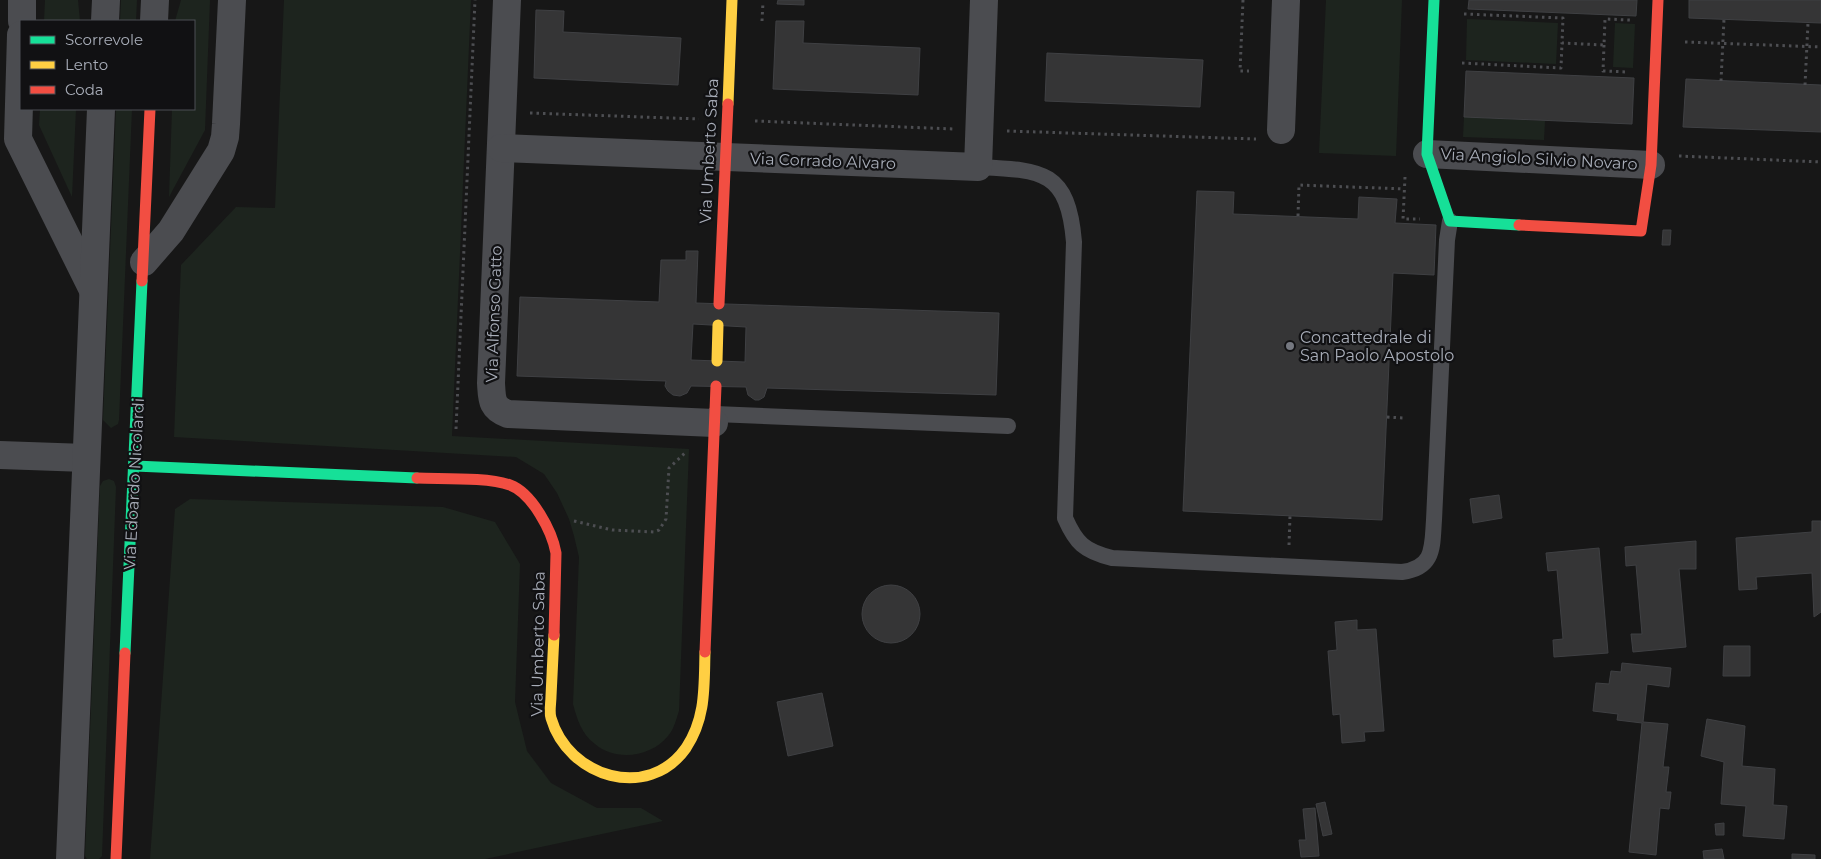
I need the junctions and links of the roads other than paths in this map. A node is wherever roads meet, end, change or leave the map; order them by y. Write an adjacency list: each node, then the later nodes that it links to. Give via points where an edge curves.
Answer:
1 (22, 0): 11 (street)
2 (106, 0): 12 (street)
3 (155, 0): 13 (street)
4 (232, 0): 24 (street, via 226,124 221,151 171,231)
5 (507, 0): 18 (street, Via Alfonso Gatto)
6 (732, 0): 20 (street, Via Umberto Saba)
7 (984, 0): 22 (street)
8 (1286, 0): 17 (street)
9 (1434, 0): 19 (street)
10 (1658, 0): 21 (street, Via Angiolo Silvio Novaro)
11 (22, 20)
12 (105, 20)
13 (154, 20)
14 (20, 69): 25 (street, via 18,139)
15 (101, 110): 25 (street)
16 (150, 110): 24 (street, Via Edoardo Nicolardi)
17 (1281, 130)
18 (501, 148): 20 (street, Via Corrado Alvaro); 30 (street, Via Alfonso Gatto, via 491,383 494,405 508,414)
19 (1427, 154): 21 (street, Via Angiolo Silvio Novaro); 23 (street, Via Angiolo Silvio Novaro)
20 (725, 157): 22 (street, Via Corrado Alvaro); 26 (street, Via Umberto Saba)
21 (1660, 160): 23 (street, Via Angiolo Silvio Novaro, via 1641,231)
22 (978, 167): 23 (lane, via 1034,172 1046,177 1065,196 1074,242 1065,518 1073,536 1084,547 1112,558 1402,572 1412,571 1428,561 1434,520)
23 (1450, 222)
24 (144, 262): 34 (street, Via Edoardo Nicolardi)
25 (93, 290): 33 (street)
26 (719, 304)
27 (718, 325): 28 (street)
28 (716, 361)
29 (716, 386): 30 (street, Via Umberto Saba)
30 (714, 418): 31 (lane); 34 (street, Via Umberto Saba, via 703,708 688,746 674,762 638,778 618,779 590,768 564,746 556,733 550,717 555,547 542,515 511,485 489,481)
31 (1008, 426)
32 (0, 455): 33 (street)
33 (86, 458): 35 (street)
34 (135, 466): 36 (street, Via Edoardo Nicolardi)
35 (70, 859)
36 (116, 859)

